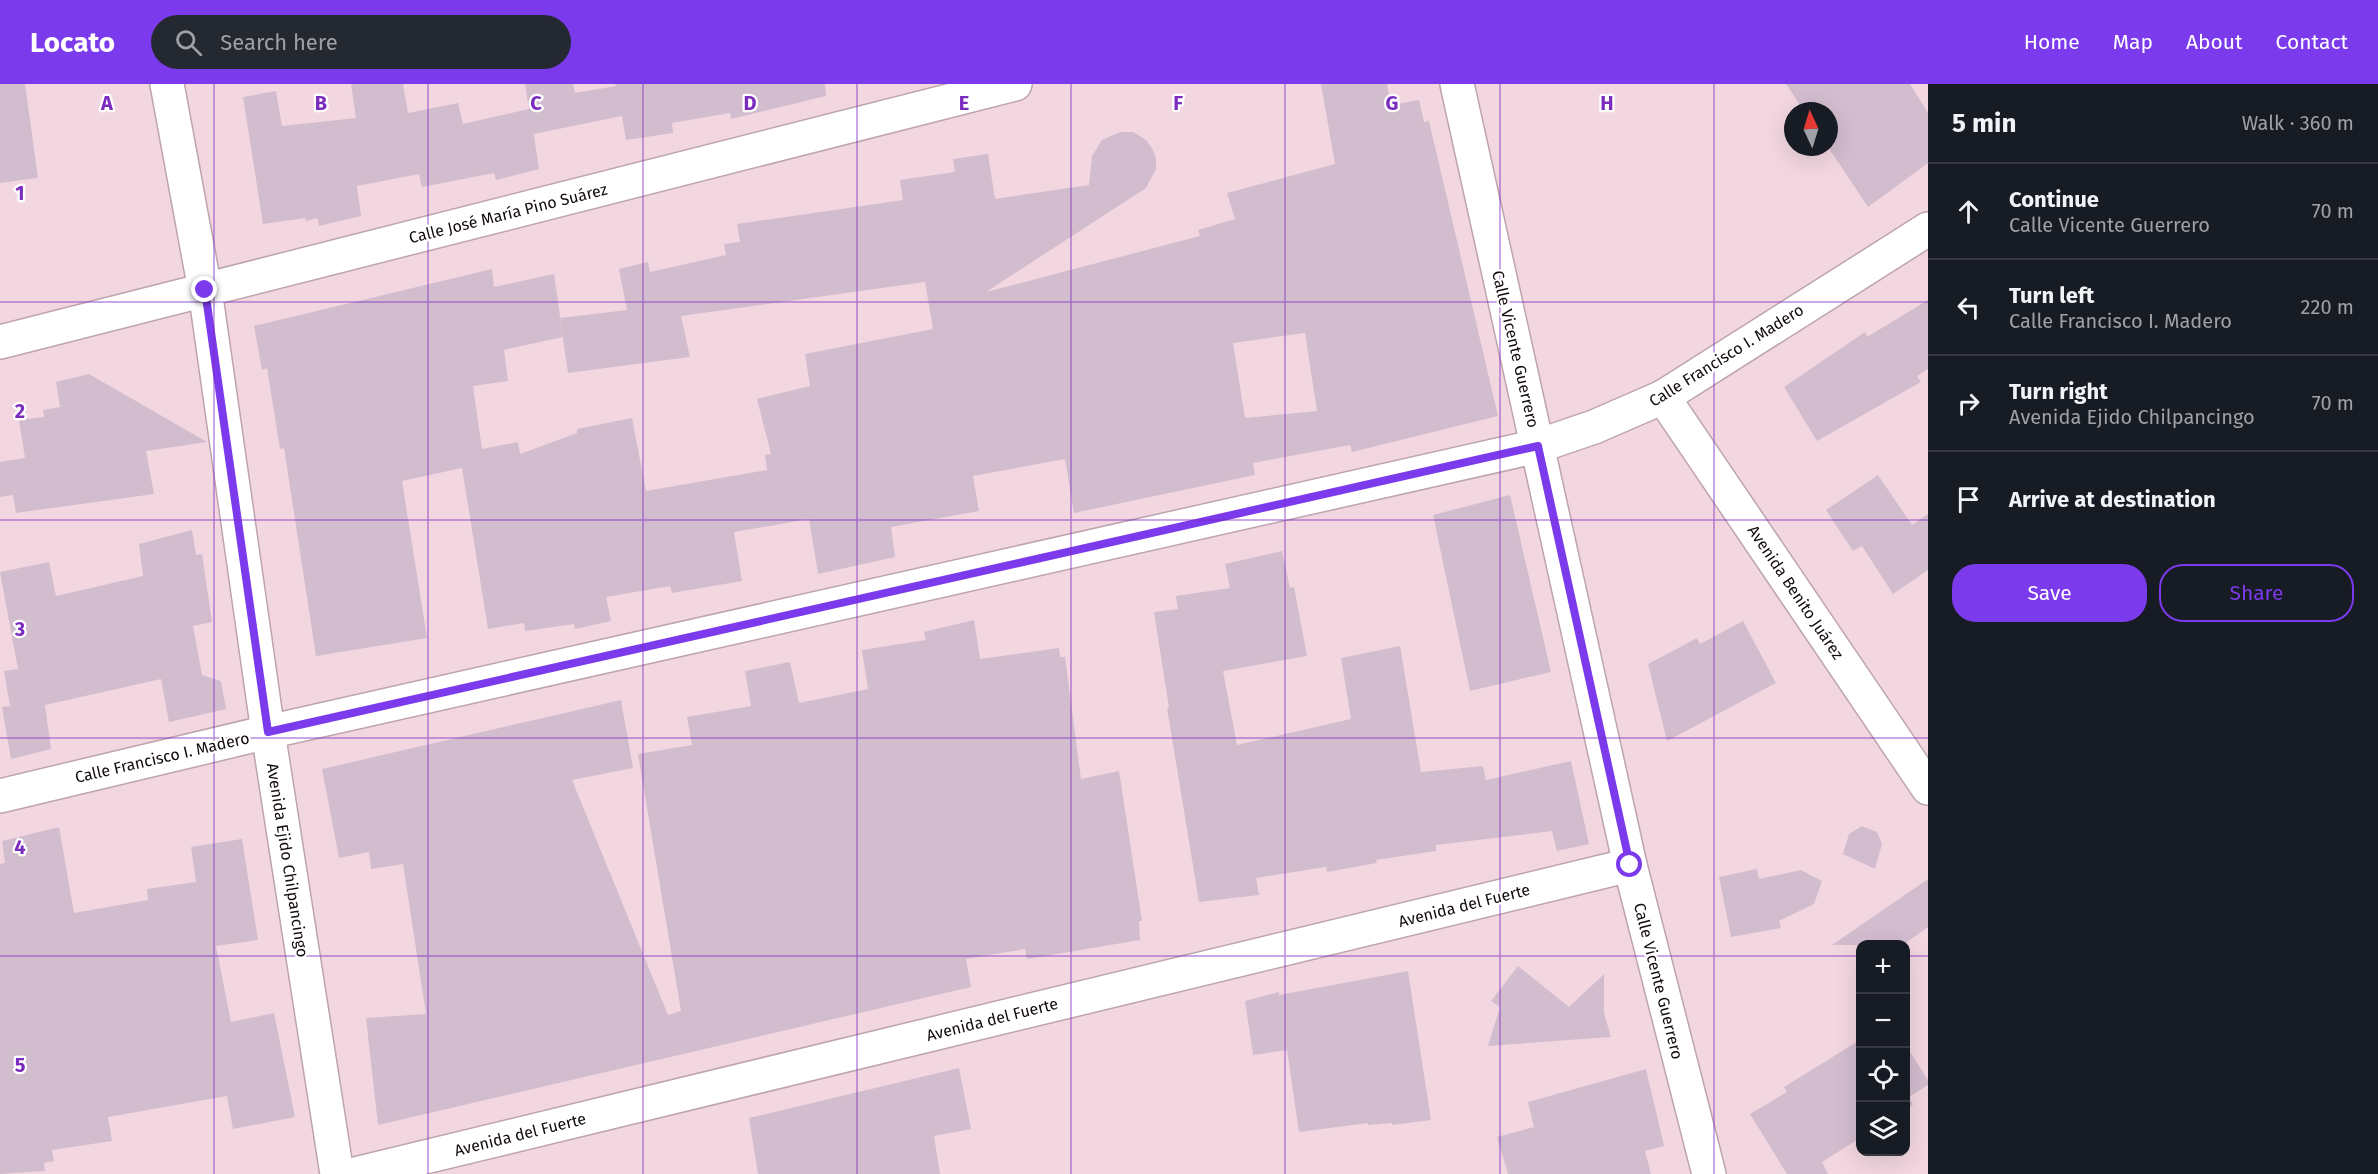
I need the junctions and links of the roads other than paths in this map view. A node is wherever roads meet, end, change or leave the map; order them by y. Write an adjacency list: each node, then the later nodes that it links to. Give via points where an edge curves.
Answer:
1 (167, 84): 5 (street, Avenida Ejido Chilpancingo)
2 (1015, 84): 5 (street, Calle José María Pino Suárez)
3 (1457, 84): 8 (street, Calle Vicente Guerrero)
4 (1928, 229): 7 (street, Calle Francisco I. Madero)
5 (205, 290): 6 (street, Calle José María Pino Suárez); 9 (street, Avenida Ejido Chilpancingo)
6 (0, 342)
7 (1663, 397): 8 (street, Calle Francisco I. Madero); 10 (street, Avenida Benito Juárez)
8 (1538, 446): 9 (street, Calle Francisco I. Madero); 12 (street, Calle Vicente Guerrero)
9 (268, 732): 11 (street, Calle Francisco I. Madero); 13 (street, Avenida Ejido Chilpancingo)
10 (1928, 788)
11 (0, 796)
12 (1630, 865): 14 (street, Avenida del Fuerte); 15 (street, Calle Vicente Guerrero)
13 (337, 1174)
14 (355, 1174)
15 (1709, 1174)

